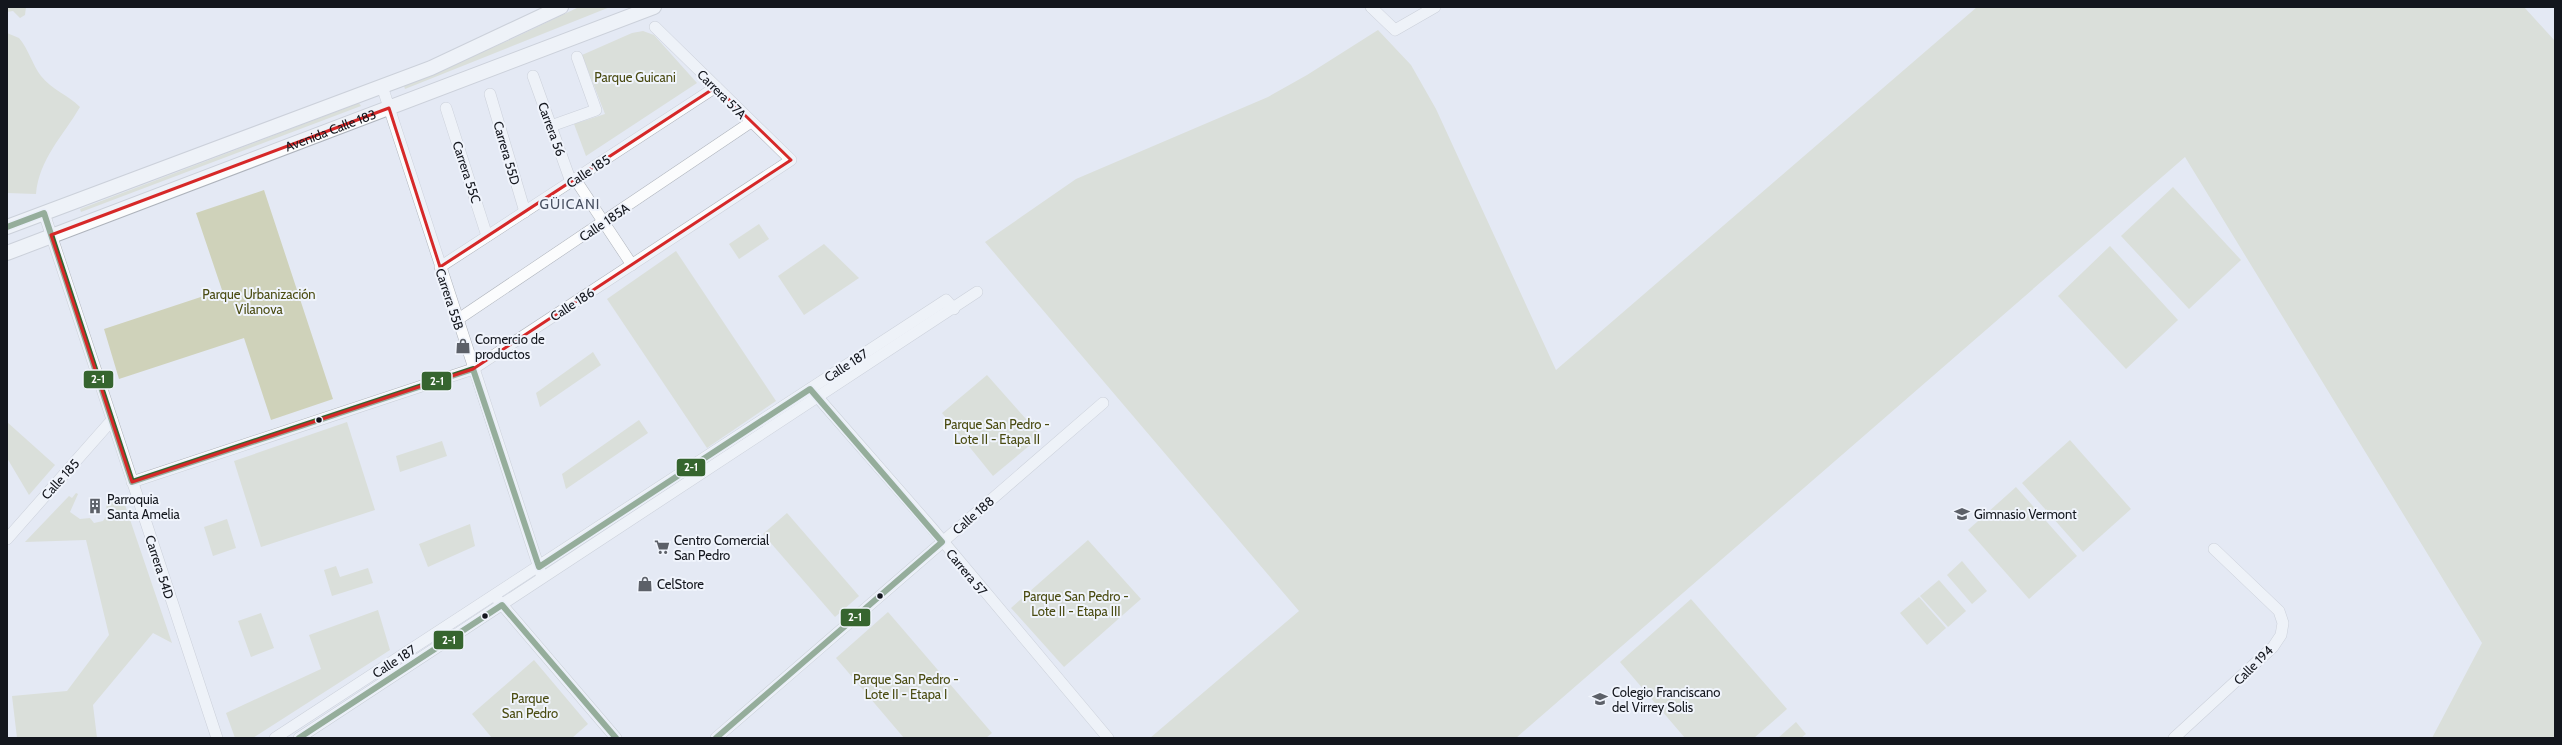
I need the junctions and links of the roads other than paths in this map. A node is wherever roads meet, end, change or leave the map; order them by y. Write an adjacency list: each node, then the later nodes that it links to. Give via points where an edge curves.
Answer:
1 (561, 7): 10 (main road, Avenida Calle 183, via 447,61)
2 (628, 7): 7 (main road)
3 (654, 7): 7 (main road, Avenida Calle 183)
4 (1371, 7): 5 (street, via 1395,30)
5 (1435, 7)
6 (655, 27): 11 (street, Carrera 57A)
7 (570, 39): 13 (main road, Avenida Calle 183)
8 (577, 57): 16 (street, via 596,110)
9 (533, 76): 16 (street, Carrera 56)
10 (382, 86): 13 (street, Carrera 55B); 20 (main road, Avenida Calle 183)
11 (716, 87): 15 (street, Carrera 57A); 18 (street, Calle 185)
12 (490, 94): 19 (street, Carrera 55D)
13 (389, 108): 23 (main road, Avenida Calle 183); 27 (street, Carrera 55B)
14 (446, 108): 24 (street, Carrera 55C)
15 (751, 122): 17 (street, Carrera 57A); 21 (street, Calle 185A)
16 (551, 126): 18 (street, Carrera 56)
17 (791, 160): 26 (street, Calle 186)
18 (573, 180): 19 (street, Calle 185); 21 (street, Carrera 56)
19 (525, 212): 24 (street, Calle 185)
20 (44, 213): 22 (main road, Avenida Calle 183); 23 (street, Carrera 54D)
21 (604, 222): 26 (street, Carrera 56); 30 (street, Calle 185A)
22 (7, 227)
23 (51, 235): 25 (main road, Avenida Calle 183); 35 (street, Carrera 54D)
24 (487, 236): 27 (street, Calle 185)
25 (7, 253)
26 (632, 265): 31 (street, Calle 186)
27 (440, 267): 30 (street, Carrera 55B)
28 (977, 292): 29 (street, Calle 187)
29 (954, 308): 32 (street, Calle 187, via 946,300); 33 (street, Calle 187)
30 (457, 320): 31 (street, Carrera 55B)
31 (473, 369): 36 (street, Calle 186); 40 (street, Carrera 55B)
32 (810, 389): 33 (street, Carrera 57); 40 (street, Calle 187)
33 (818, 398): 38 (street, Carrera 57); 41 (street, Calle 187)
34 (1103, 403): 38 (street, Calle 188)
35 (112, 420): 36 (street, Carrera 54D); 37 (street, Calle 185)
36 (132, 482): 44 (street, Carrera 54D)
37 (7, 539)
38 (942, 542): 48 (street, Calle 188); 49 (street, Carrera 57)
39 (2214, 549): 50 (street, Calle 194, via 2279,611 2283,623 2281,635 2229,690)
40 (539, 567): 41 (street, Carrera 55B); 42 (street, Calle 187)
41 (543, 579): 43 (street, Calle 187)
42 (494, 596): 43 (street); 45 (street, Calle 187)
43 (502, 605): 46 (street, Calle 187); 47 (street)
44 (217, 738)
45 (275, 738)
46 (299, 738)
47 (616, 738)
48 (716, 738)
49 (1108, 738)
50 (2174, 738)

